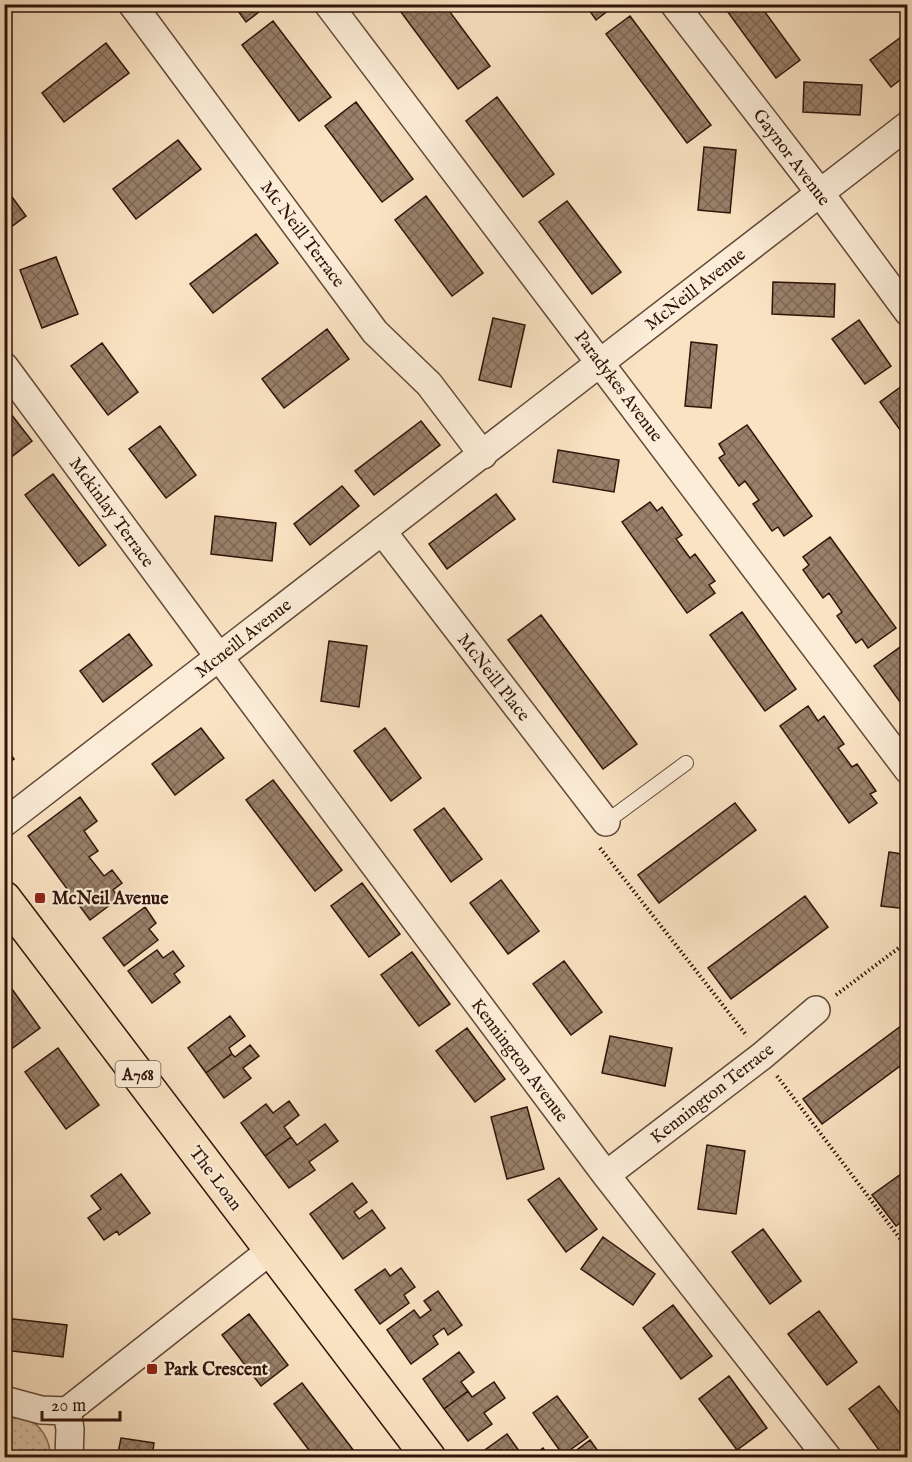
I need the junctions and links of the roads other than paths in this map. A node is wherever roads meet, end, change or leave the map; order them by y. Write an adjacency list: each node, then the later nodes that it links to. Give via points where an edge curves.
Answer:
1 (132, 4): 9 (street, Mc Neill Terrace, via 375,332 429,384)
2 (328, 4): 7 (street, Paradykes Avenue)
3 (674, 4): 5 (street, Gaynor Avenue)
4 (908, 125): 5 (street, McNeill Avenue)
5 (820, 193): 6 (street, Gaynor Avenue); 7 (street, McNeill Avenue)
6 (908, 312)
7 (600, 362): 9 (street, McNeill Avenue); 13 (street, Paradykes Avenue)
8 (4, 366): 11 (street, Mckinlay Terrace)
9 (483, 455): 10 (street, Mcneill Avenue)
10 (382, 531): 11 (street, Mcneill Avenue); 14 (street, McNeill Place)
11 (219, 657): 15 (street, Mcneill Avenue); 18 (street, Kennington Avenue)
12 (686, 763): 14 (lane)
13 (908, 770)
14 (606, 822)
15 (4, 823)
16 (4, 898): 19 (main road, The Loan / A768)
17 (816, 1010): 18 (street, Kennington Terrace, via 762,1056)
18 (606, 1174): 24 (street, Kennington Avenue)
19 (271, 1250): 21 (street); 23 (main road, The Loan / A768)
20 (4, 1400): 21 (street, via 41,1410)
21 (67, 1411): 22 (street)
22 (69, 1458)
23 (429, 1458)
24 (828, 1458)

